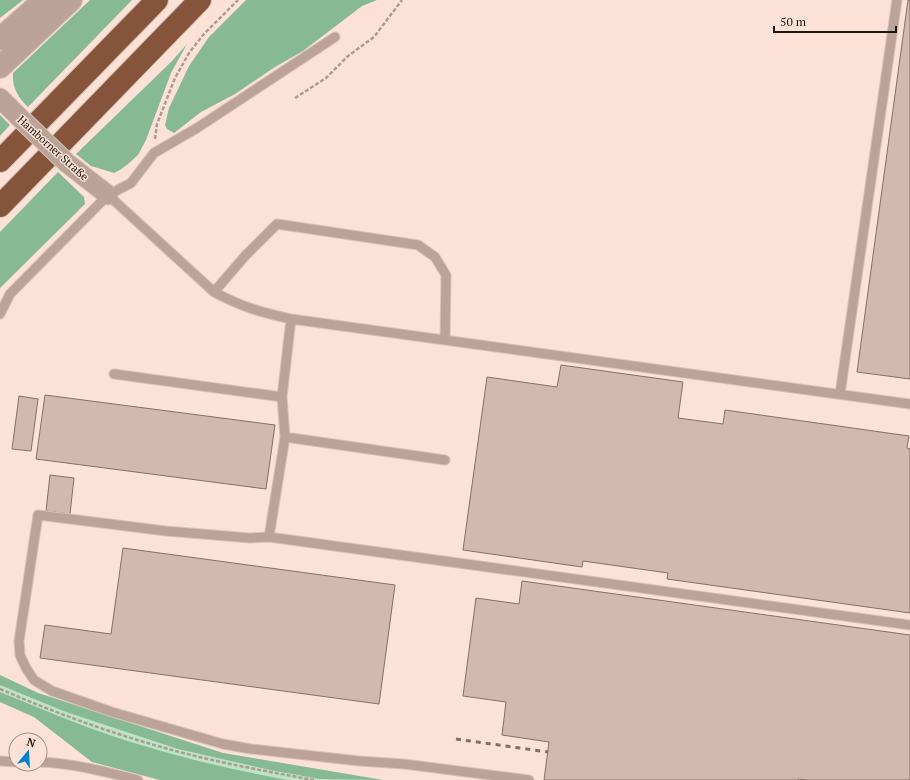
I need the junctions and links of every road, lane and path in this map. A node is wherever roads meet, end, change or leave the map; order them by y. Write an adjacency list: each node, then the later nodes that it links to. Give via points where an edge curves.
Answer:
1 (44, 0): 9 (street)
2 (71, 0): 10 (street)
3 (157, 0): 14 (highway)
4 (200, 0): 16 (highway)
5 (238, 0): 13 (path, via 203,35 175,78 157,124)
6 (402, 0): 12 (path, via 374,37 348,56 326,78)
7 (897, 0): 22 (lane)
8 (335, 37): 13 (lane, via 197,128)
9 (0, 39)
10 (0, 67)
11 (0, 98): 15 (street, Hamborner Straße, bridge, via 67,163)
12 (295, 98)
13 (154, 153): 15 (lane, via 131,183)
14 (0, 161)
15 (108, 195): 17 (lane); 18 (lane, via 10,294)
16 (0, 206)
17 (214, 292): 19 (lane, via 256,311); 20 (lane, via 277,224 418,244 435,257 446,275)
18 (0, 314)
19 (291, 319): 20 (lane); 23 (lane)
20 (446, 340): 22 (lane)
21 (114, 374): 23 (lane)
22 (840, 394): 24 (lane)
23 (282, 397): 25 (lane)
24 (910, 404)
25 (285, 437): 26 (lane); 27 (lane)
26 (445, 460)
27 (269, 537): 28 (lane); 33 (lane, via 250,538 166,531 38,515 19,641 20,655 26,668 34,680 52,691 112,712 223,744)
28 (910, 625)
29 (0, 689): 32 (path, via 73,719 150,744 241,767)
30 (48, 762): 31 (lane)
31 (138, 780)
32 (314, 780)
33 (529, 780)

